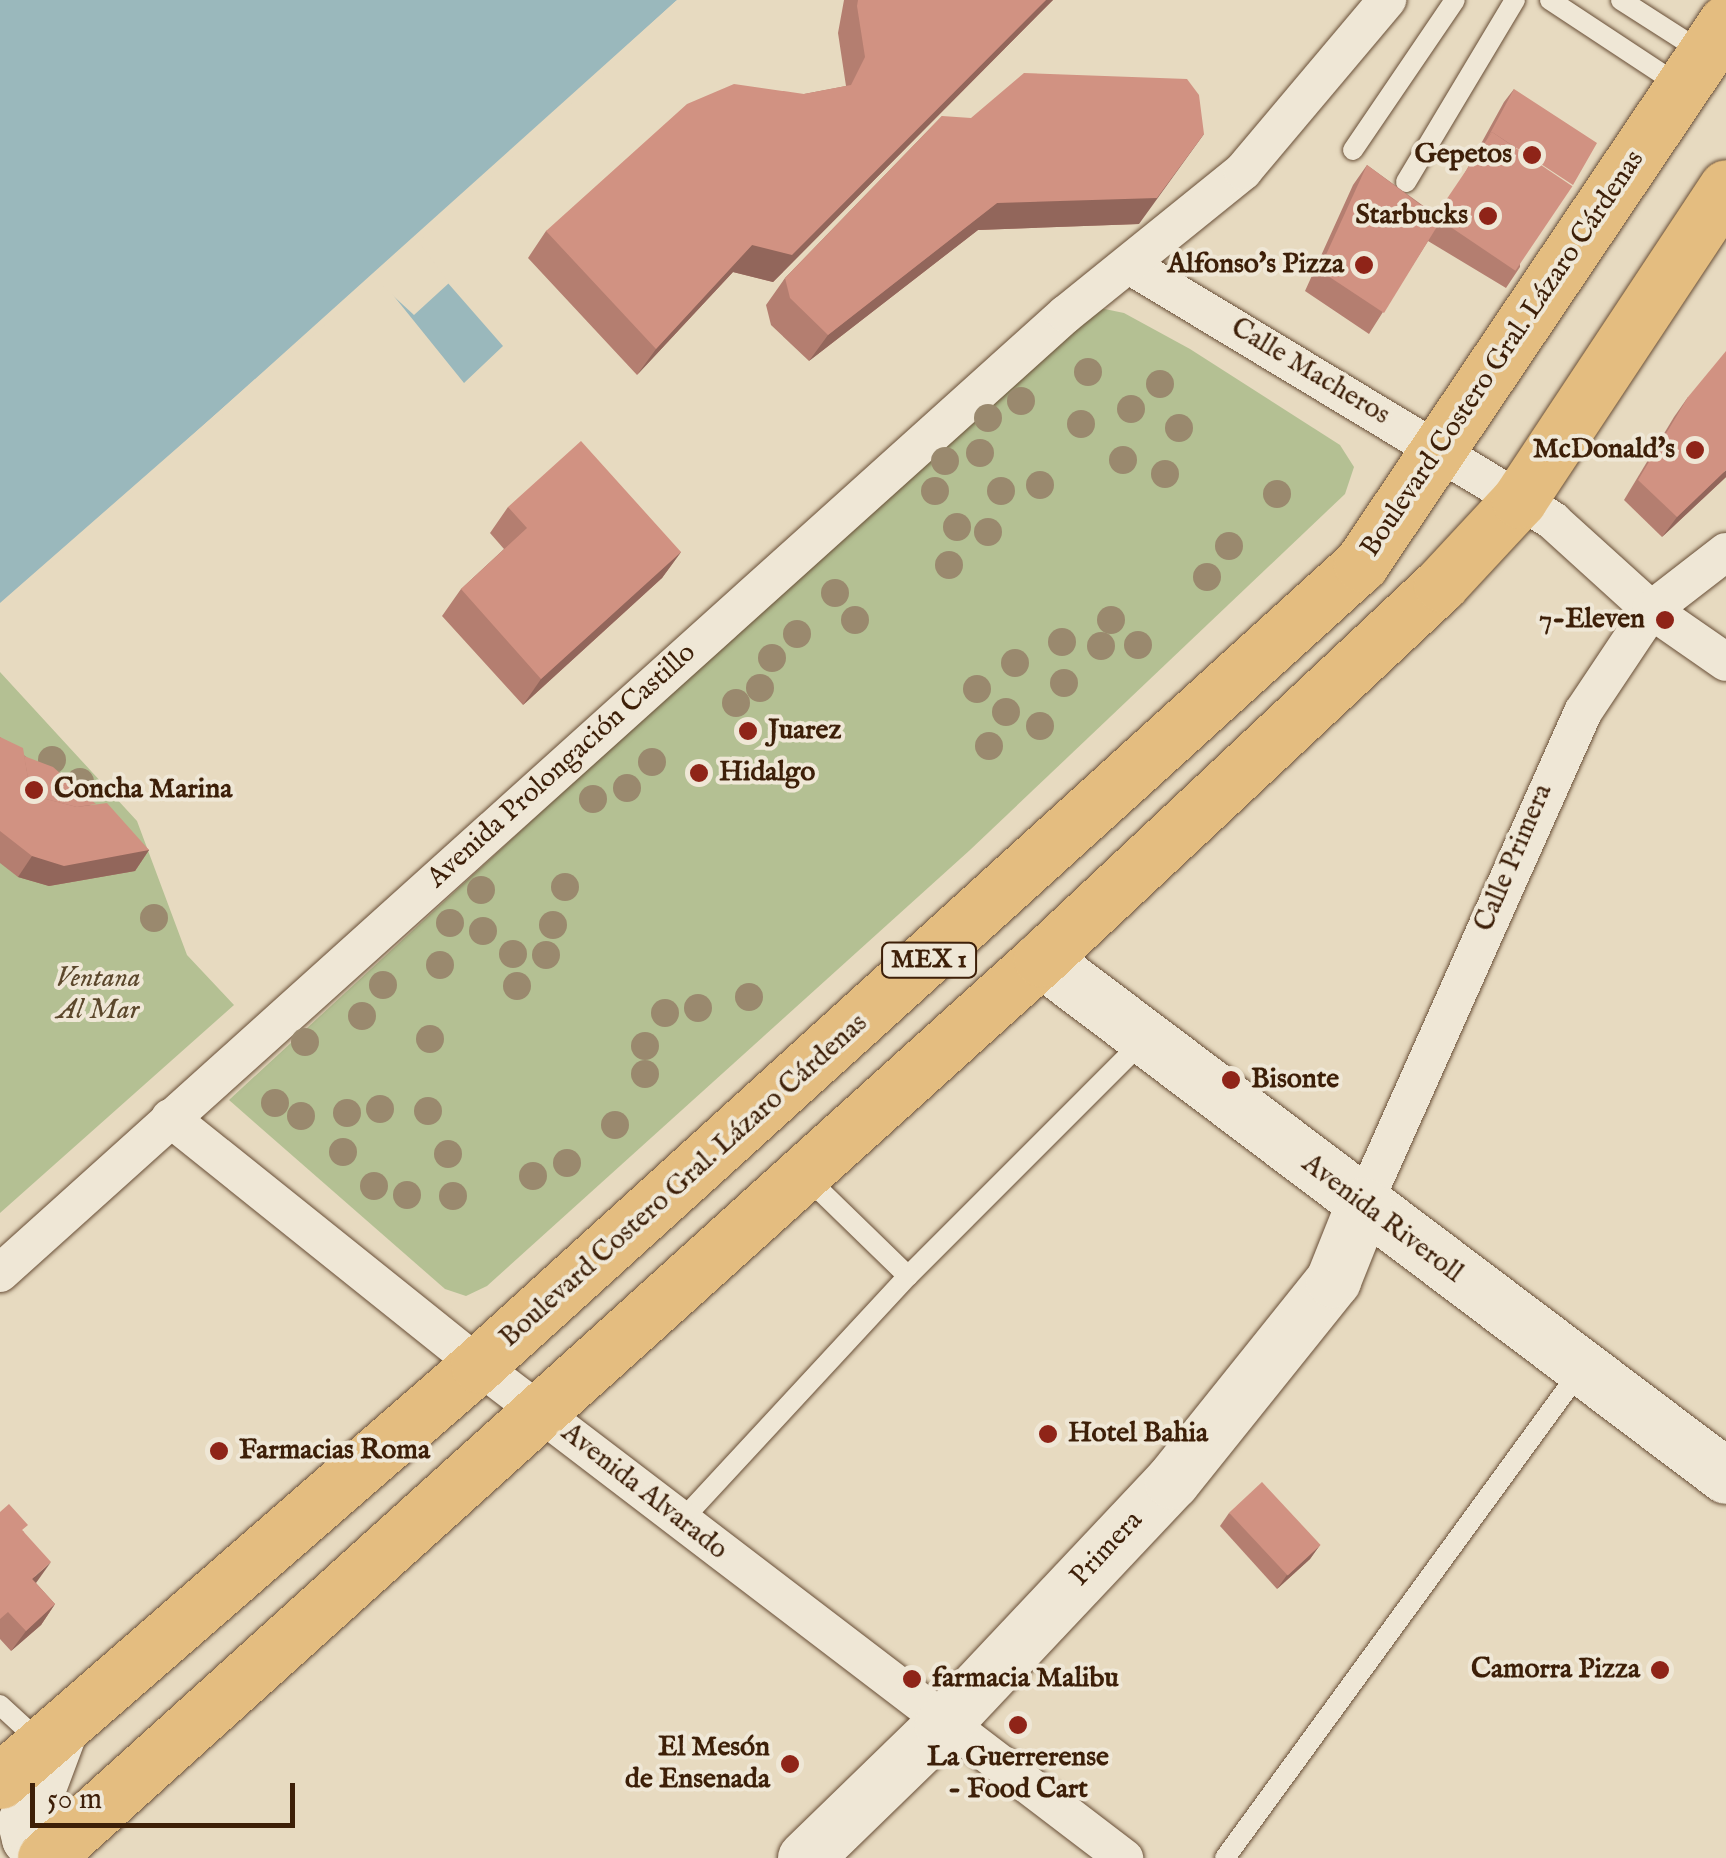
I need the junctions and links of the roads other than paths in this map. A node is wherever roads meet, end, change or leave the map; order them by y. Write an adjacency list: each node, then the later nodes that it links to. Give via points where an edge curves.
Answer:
1 (1387, 0): 10 (street, Avenida Prolongación Castillo, via 1243,172)
2 (1454, 0): 7 (lane)
3 (1514, 0): 8 (lane)
4 (1550, 0): 6 (lane)
5 (1626, 3): 6 (lane)
6 (1705, 55): 11 (highway, Boulevard Costero Gral. Lázaro Cárdenas / MEX 1)
7 (1353, 150)
8 (1406, 182)
9 (1726, 187): 12 (highway, MEX 1)
10 (1130, 266): 11 (street, Calle Macheros); 18 (street, Avenida Prolongación Castillo, via 1066,314)
11 (1441, 449): 12 (street, Calle Macheros); 23 (highway, Boulevard Costero Gral. Lázaro Cárdenas / MEX 1, via 1361,564)
12 (1518, 500): 14 (street, Calle Macheros, via 1553,521); 16 (highway, MEX 1, via 1442,584)
13 (1726, 552): 14 (street, Calle Primera)
14 (1651, 610): 15 (street, Calle Macheros); 20 (street, Calle Primera, via 1552,769)
15 (1726, 662)
16 (1041, 959): 17 (main road, Avenida Riveroll); 19 (highway, MEX 1)
17 (1144, 1040): 20 (main road, Avenida Riveroll); 22 (lane)
18 (170, 1118): 21 (street, Avenida Prolongación Castillo); 23 (street, Avenida Alvarado)
19 (802, 1173): 22 (lane); 25 (highway, MEX 1)
20 (1363, 1205): 24 (main road, Avenida Riveroll); 29 (main road, Primera, via 1333,1280 1262,1374 1172,1481)
21 (0, 1272)
22 (908, 1276): 27 (lane)
23 (478, 1365): 25 (street, Avenida Alvarado); 30 (highway, Boulevard Costero Gral. Lázaro Cárdenas / MEX 1)
24 (1581, 1369): 26 (main road, Avenida Riveroll); 35 (lane)
25 (538, 1409): 27 (street, Avenida Alvarado); 32 (highway, MEX 1)
26 (1726, 1476)
27 (681, 1521): 29 (street, Avenida Alvarado)
28 (0, 1705): 30 (lane)
29 (942, 1725): 33 (main road, Primera); 34 (street, Avenida Alvarado)
30 (52, 1736): 31 (highway, Boulevard Costero Gral. Lázaro Cárdenas / MEX 1); 32 (main road, via 25,1822)
31 (0, 1780)
32 (46, 1858)
33 (805, 1858)
34 (1124, 1858)
35 (1225, 1858)

